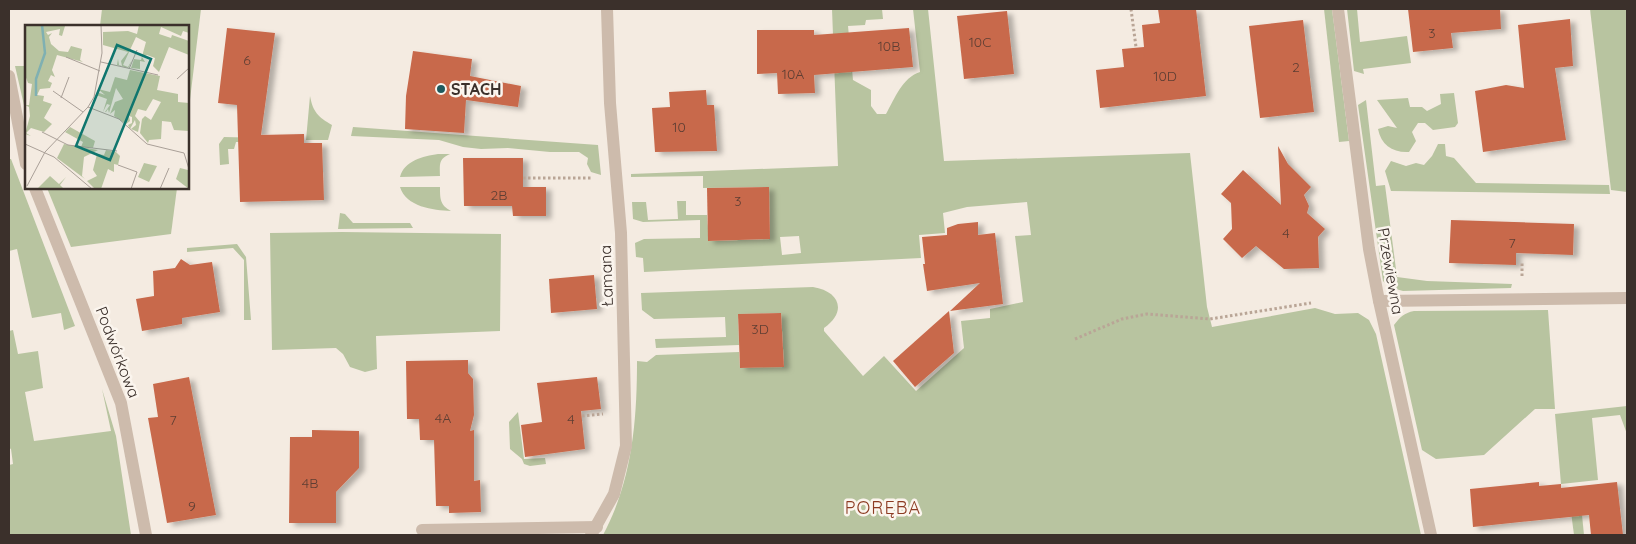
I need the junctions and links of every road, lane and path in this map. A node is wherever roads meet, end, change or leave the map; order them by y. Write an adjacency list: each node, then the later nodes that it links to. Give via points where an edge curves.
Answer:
1 (607, 9): 17 (street, Łamana, via 610,102 621,232 626,446 614,494)
2 (1132, 9): 4 (path)
3 (1338, 9): 11 (street, Przewiewna, via 1369,249)
4 (1136, 48)
5 (9, 76): 6 (street)
6 (25, 159)
7 (523, 178): 8 (path)
8 (601, 178)
9 (36, 189): 18 (street, Podwórkowa, via 121,403)
10 (1627, 298): 11 (street)
11 (1379, 301): 19 (street, Przewiewna)
12 (1312, 304): 13 (path, via 1210,319 1146,314 1122,319)
13 (1075, 339)
14 (607, 413): 15 (path)
15 (582, 416)
16 (422, 530): 17 (street)
17 (594, 531)
18 (146, 535)
19 (1431, 535)

